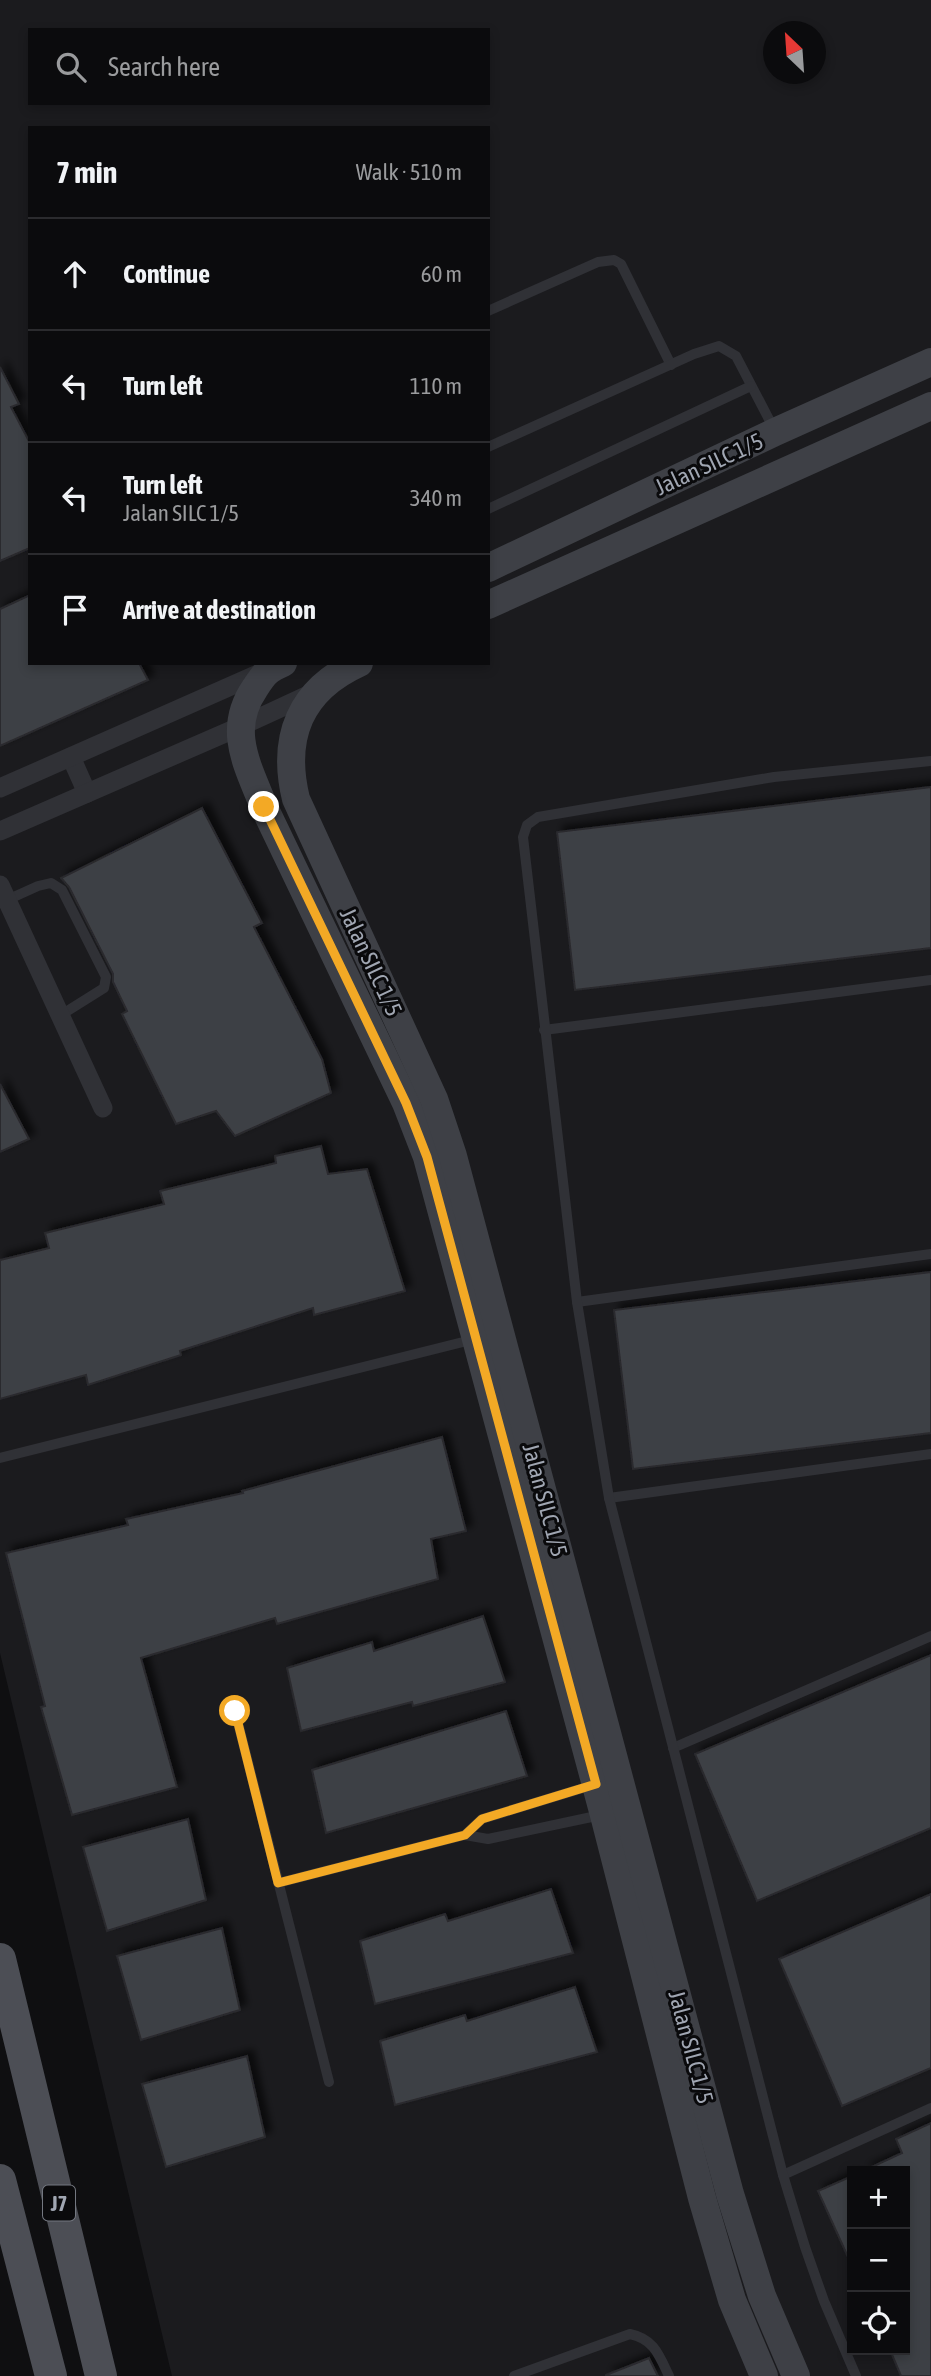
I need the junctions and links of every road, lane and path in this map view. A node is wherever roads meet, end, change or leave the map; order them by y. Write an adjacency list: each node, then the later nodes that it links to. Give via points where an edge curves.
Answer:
1 (490, 310): 3 (lane, via 598,262 614,260 621,264)
2 (931, 362): 6 (street, Jalan SILC 1/5)
3 (671, 365): 4 (lane, via 719,346 736,356); 7 (lane)
4 (751, 386): 6 (lane); 8 (lane)
5 (931, 406): 10 (street, Jalan SILC 1/5)
6 (775, 432): 9 (street, Jalan SILC 1/5)
7 (490, 446)
8 (490, 508)
9 (490, 567)
10 (490, 604)
11 (355, 665): 13 (street, Jalan SILC 1/5)
12 (274, 667): 14 (street, via 246,700); 15 (street)
13 (314, 692): 14 (street); 48 (street, Jalan SILC 1/5, via 294,729 290,760 296,799 434,1099 453,1156 730,2194 762,2296)
14 (239, 727): 18 (street); 27 (street, Jalan SILC 1/5, via 264,807 419,1136)
15 (71, 757): 17 (street); 18 (street)
16 (931, 761): 23 (lane, via 774,777 538,817 527,825 523,837)
17 (0, 788)
18 (87, 793): 19 (street)
19 (0, 831)
20 (4, 892): 22 (street); 22 (lane, via 51,883 62,890 106,977 104,988)
21 (931, 981): 23 (lane)
22 (61, 1015): 24 (street)
23 (544, 1030): 26 (lane)
24 (103, 1108)
25 (931, 1254): 26 (lane)
26 (577, 1302): 30 (lane)
27 (476, 1339): 29 (lane); 34 (street, Jalan SILC 1/5)
28 (931, 1454): 30 (lane)
29 (0, 1458)
30 (610, 1498): 33 (lane)
31 (931, 1636): 33 (lane)
32 (235, 1711): 37 (lane)
33 (673, 1748): 41 (lane)
34 (596, 1784): 35 (street, Jalan SILC 1/5); 36 (lane, via 482,1819)
35 (604, 1815): 36 (lane, via 488,1839); 47 (street, Jalan SILC 1/5, via 702,2198 732,2300)
36 (465, 1835): 37 (lane)
37 (278, 1883): 39 (lane)
38 (0, 1959): 44 (main road, J7)
39 (329, 2082)
40 (931, 2109): 41 (lane)
41 (783, 2175): 49 (lane, via 824,2301)
42 (0, 2180): 43 (main road, J7)
43 (51, 2376)
44 (101, 2376)
45 (514, 2376): 46 (lane, via 629,2334 644,2337)
46 (669, 2376)
47 (764, 2376)
48 (796, 2376)
49 (856, 2376)

